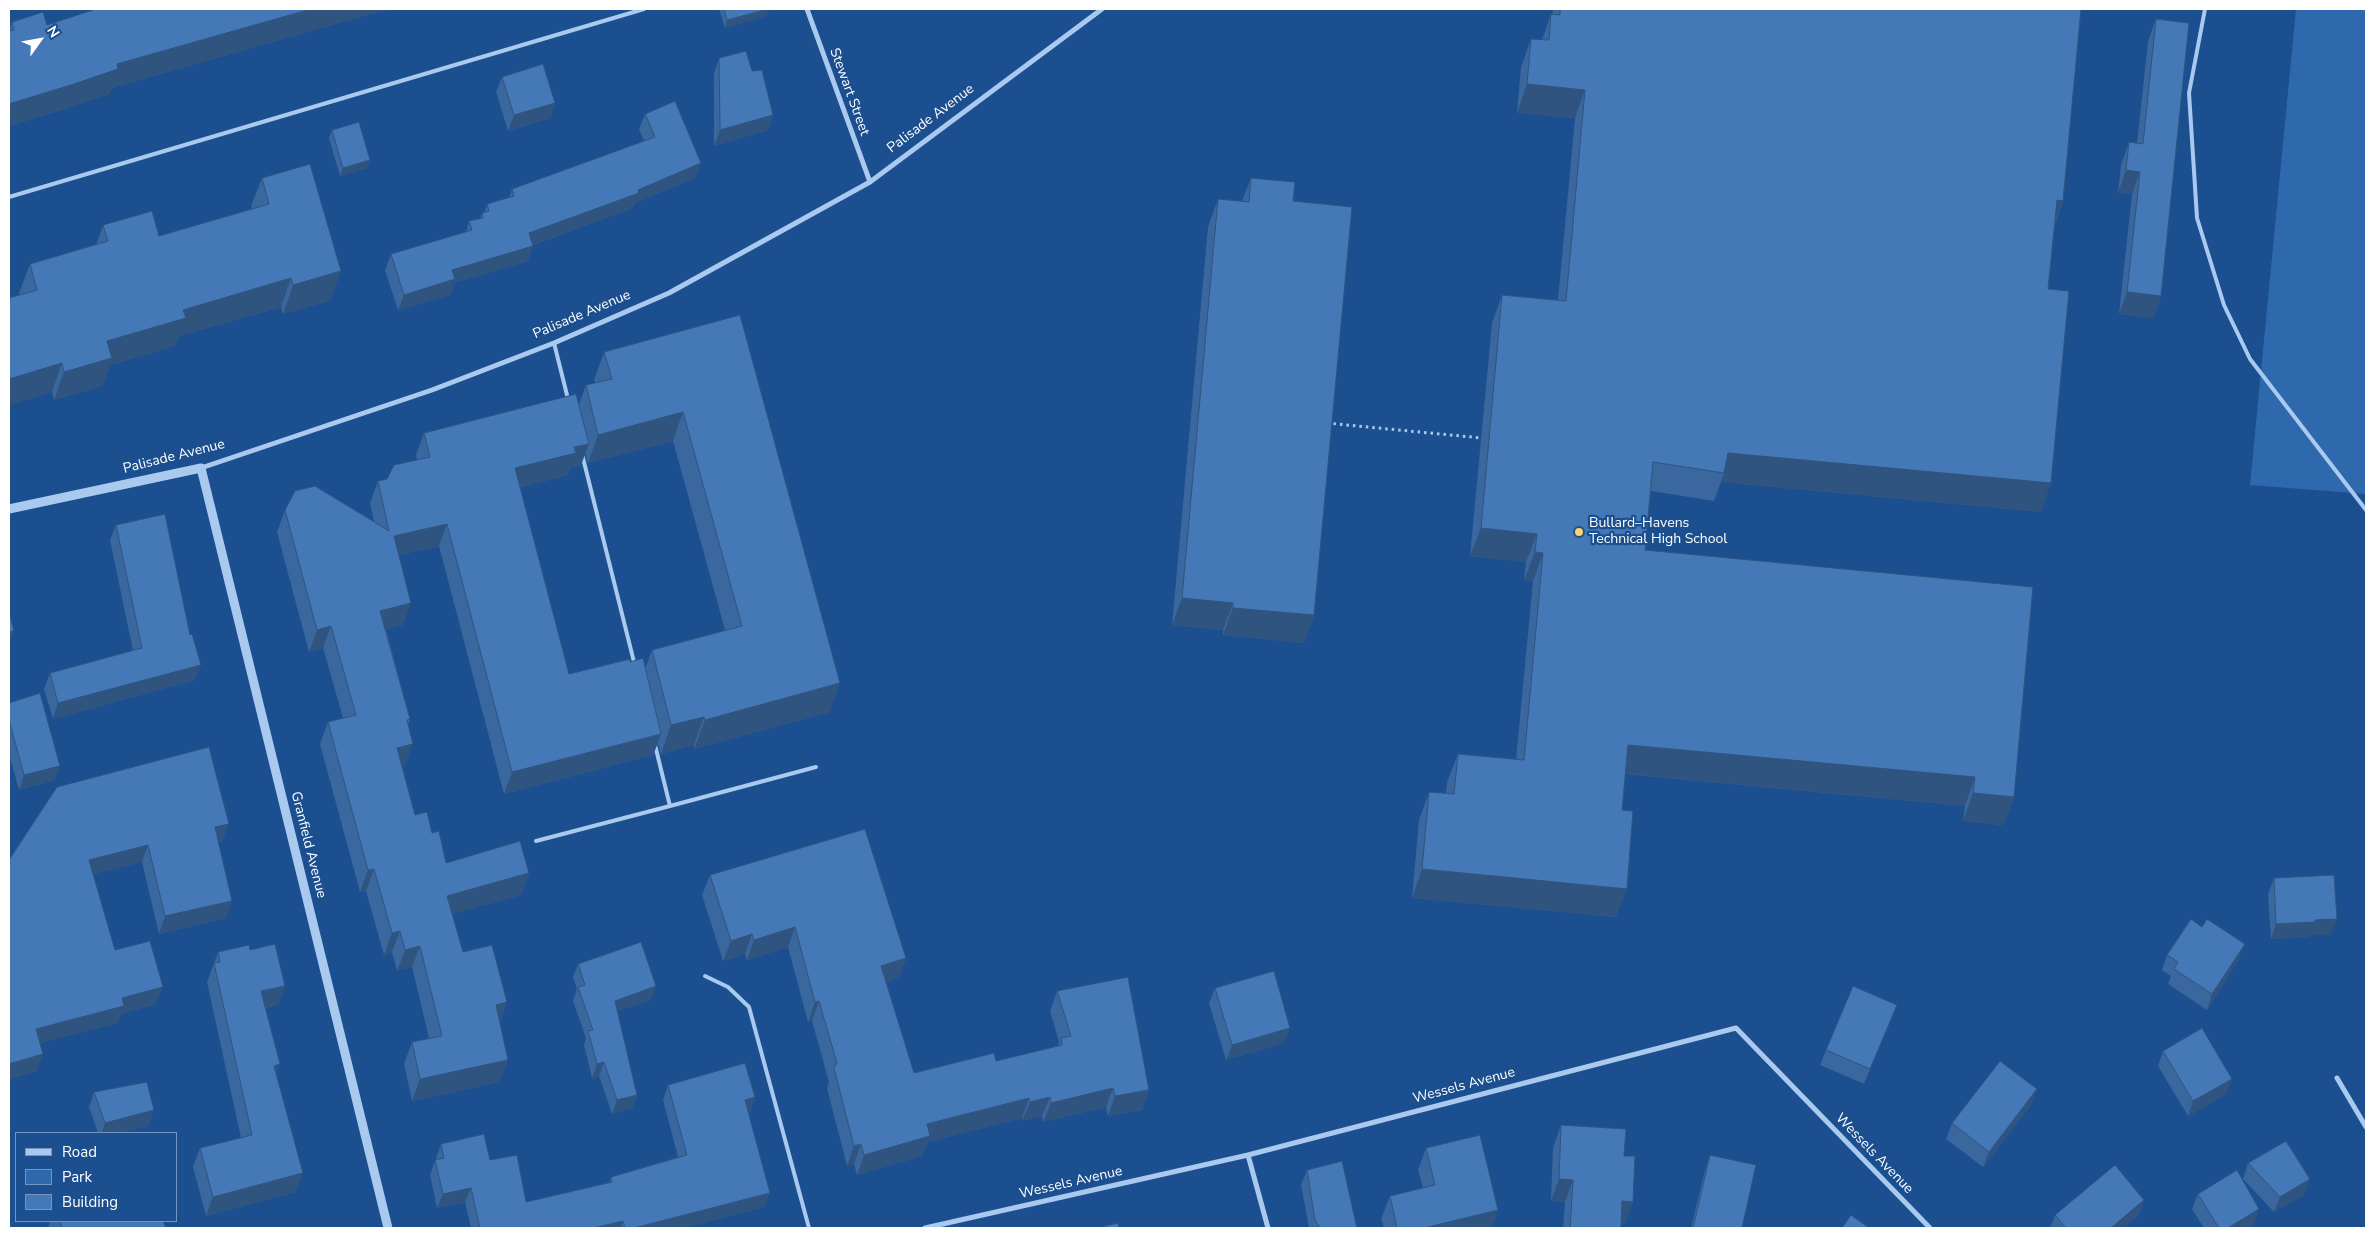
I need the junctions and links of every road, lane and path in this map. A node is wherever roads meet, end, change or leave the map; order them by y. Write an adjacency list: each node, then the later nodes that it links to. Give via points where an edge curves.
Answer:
1 (644, 9): 6 (lane)
2 (806, 9): 5 (street, Stewart Street)
3 (1102, 9): 5 (street, Palisade Avenue)
4 (2205, 9): 14 (lane, via 2189,93 2196,209 2224,305 2250,359)
5 (870, 182): 7 (street, Palisade Avenue, via 669,293)
6 (9, 197)
7 (554, 343): 8 (lane); 12 (street, Palisade Avenue, via 432,390)
8 (568, 401)
9 (1324, 423): 10 (path)
10 (1481, 438)
11 (581, 449): 15 (lane)
12 (200, 468): 13 (street, Palisade Avenue); 24 (street, Granfield Avenue)
13 (9, 509)
14 (2366, 510)
15 (636, 671)
16 (653, 738): 18 (lane)
17 (816, 768): 18 (lane)
18 (670, 806): 19 (lane)
19 (536, 841)
20 (705, 976): 25 (lane, via 728,987 749,1007)
21 (2337, 1078): 22 (street)
22 (2366, 1127)
23 (1248, 1155): 26 (street, Wessels Avenue); 27 (street); 28 (street, Wessels Avenue, via 1736,1028)
24 (388, 1228)
25 (809, 1228)
26 (925, 1228)
27 (1268, 1228)
28 (1930, 1228)

